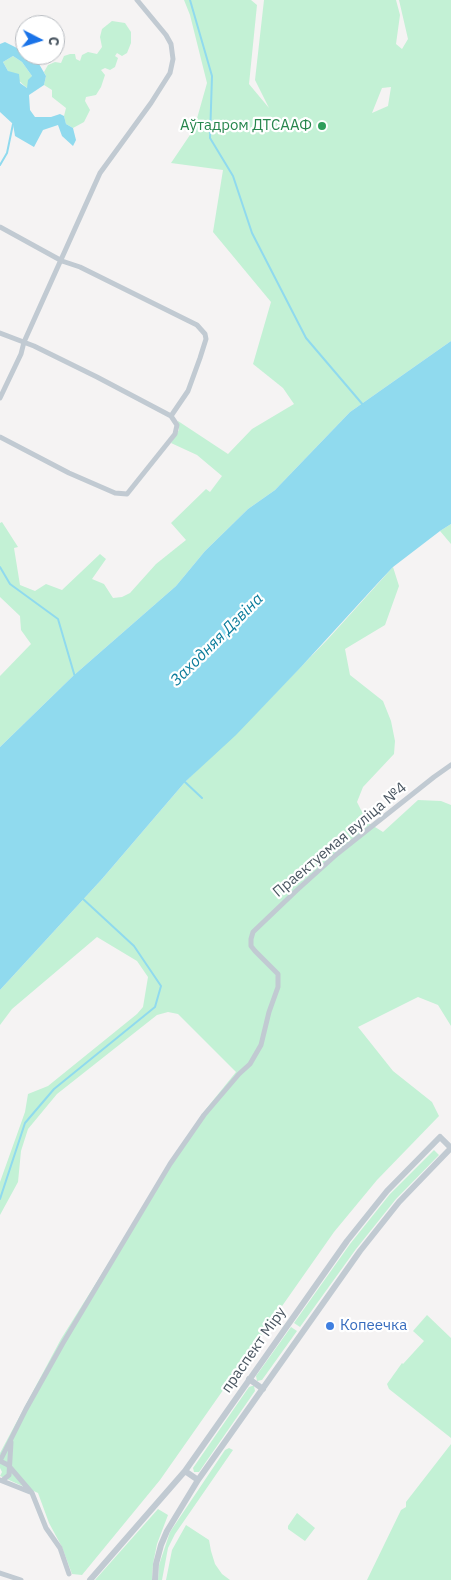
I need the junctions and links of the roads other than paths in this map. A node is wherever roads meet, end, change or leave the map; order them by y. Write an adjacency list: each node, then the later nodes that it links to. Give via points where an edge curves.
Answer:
1 (137, 0): 3 (street, via 171,44 172,67 161,89 100,174)
2 (0, 228): 3 (street)
3 (62, 261): 5 (street); 7 (street, via 201,328 206,338 200,358 188,390)
4 (0, 334): 5 (street)
5 (24, 342): 6 (street); 7 (street)
6 (0, 398)
7 (171, 416): 8 (street, via 177,425 176,434 129,493 124,495)
8 (0, 437)
9 (451, 766): 13 (street, Праектуемая вуліца №4, via 324,866 253,932 251,946 278,974 278,987 261,1045 250,1064 204,1115 170,1164 62,1343)
10 (451, 1148): 11 (street, праспект Міру, via 440,1137 387,1191 347,1241); 12 (street, праспект Міру, via 399,1202 360,1251)
11 (249, 1379): 12 (street); 16 (street, праспект Міру)
12 (263, 1388): 18 (street, праспект Міру)
13 (11, 1439): 14 (street); 15 (street)
14 (0, 1461): 15 (street)
15 (10, 1469): 17 (street, via 9,1475); 19 (street)
16 (185, 1471): 18 (street); 23 (street, праспект Міру)
17 (1, 1480): 19 (street)
18 (198, 1480): 24 (street, праспект Міру, via 167,1531 156,1564)
19 (32, 1493): 21 (street, via 46,1528 60,1548)
20 (0, 1573): 22 (street)
21 (69, 1574)
22 (21, 1580)
23 (90, 1580)
24 (155, 1580)

